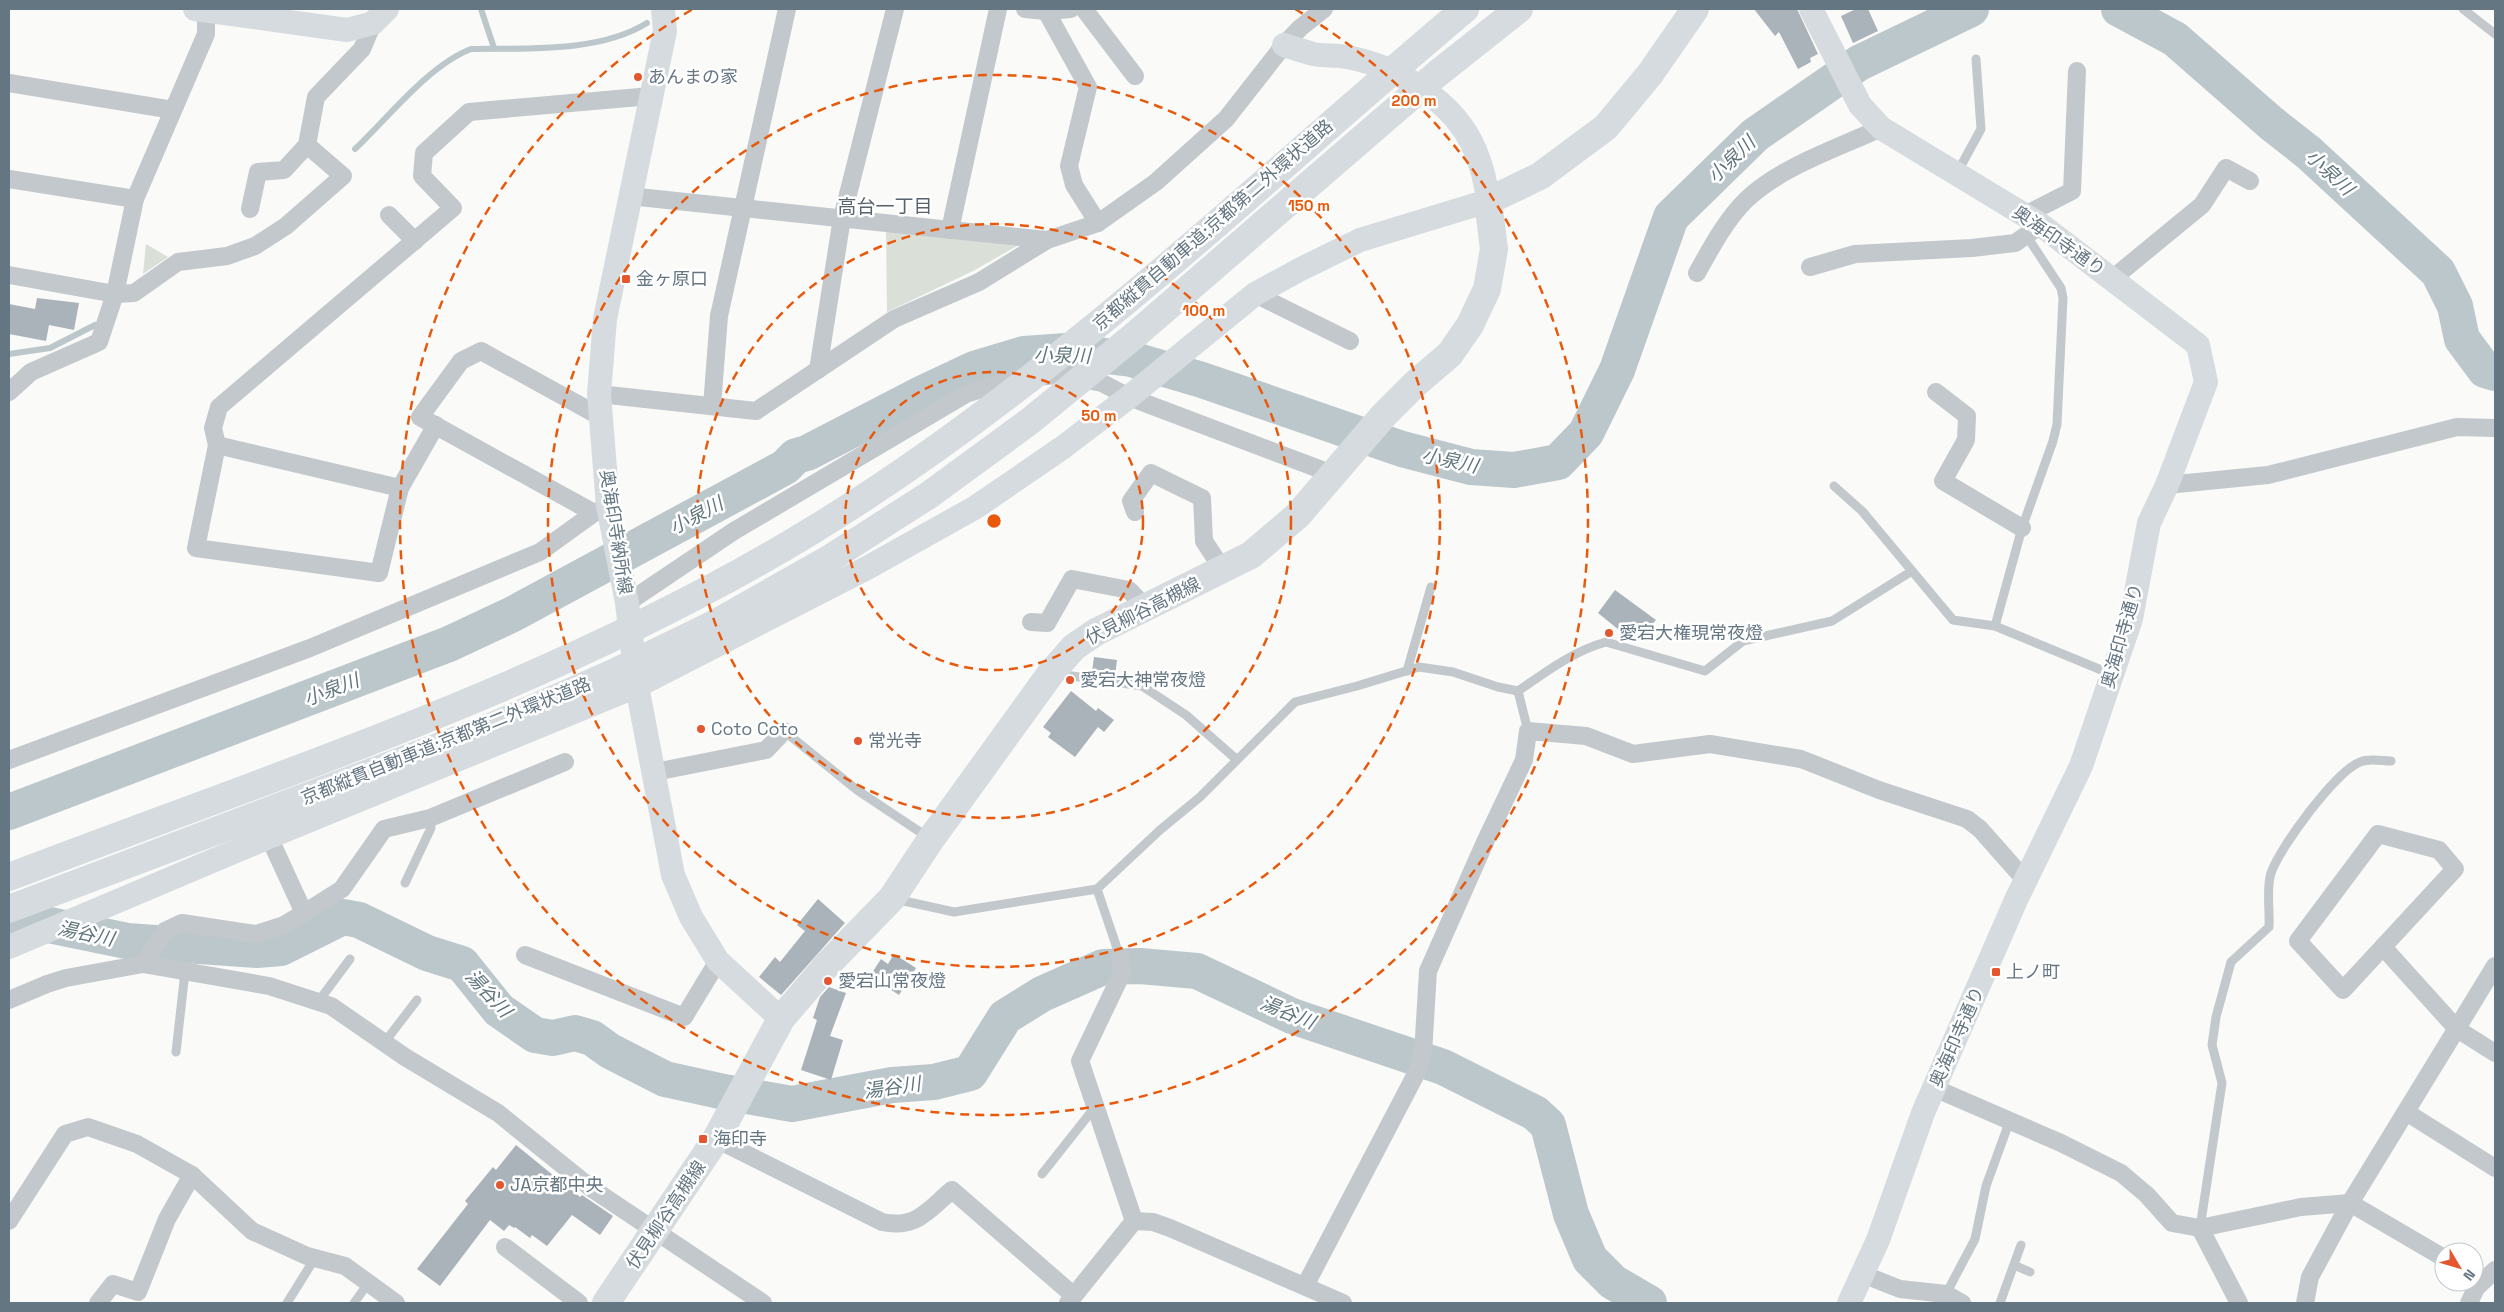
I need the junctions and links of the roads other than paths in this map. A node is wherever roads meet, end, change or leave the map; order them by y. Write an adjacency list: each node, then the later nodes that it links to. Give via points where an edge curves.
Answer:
1 (203, 9): 16 (street); 25 (street, via 206,34)
2 (663, 9): 24 (street, 奥海印寺納所線, via 665,31)
3 (787, 9): 34 (street)
4 (895, 9): 37 (street)
5 (998, 9): 40 (street)
6 (1025, 9): 15 (street)
7 (1071, 9): 15 (street)
8 (1084, 9): 22 (street)
9 (1324, 9): 19 (street)
10 (1465, 9): 88 (main road, 京都縦貫自動車道;京都第二外環状道路, via 1116,310 927,455 813,530 600,644 475,700)
11 (1519, 9): 93 (main road, 京都縦貫自動車道;京都第二外環状道路, via 1030,421 929,496 830,559 716,623 612,674 488,728)
12 (1695, 9): 33 (main road, via 1650,74 1606,127 1540,176)
13 (1811, 9): 26 (street, 奥海印寺通り, via 1860,106)
14 (2463, 9): 18 (lane)
15 (1046, 11): 38 (street, via 1088,87 1069,166 1074,185)
16 (291, 15): 17 (street, via 347,30)
17 (380, 16): 27 (street, via 362,49 316,98)
18 (2495, 34)
19 (1284, 45): 33 (street, via 1314,54 1348,57 1400,74 1437,99 1462,125 1475,149 1485,177); 38 (street, via 1226,120 1156,182)
20 (1976, 60): 28 (lane, via 1982,128)
21 (2077, 71): 39 (street, via 2072,191)
22 (1134, 76)
23 (9, 83): 25 (street)
24 (651, 96): 31 (street, 奥海印寺納所線); 42 (street, via 469,112 424,153 422,176 453,208)
25 (173, 110): 32 (street)
26 (1881, 128): 28 (street, 奥海印寺通り); 44 (street, via 1777,177 1746,200 1720,233)
27 (306, 145): 35 (street, via 284,170 258,172); 47 (street, via 343,176 286,226 255,246 227,256 178,262 134,293)
28 (1957, 173): 39 (street, 奥海印寺通り)
29 (9, 179): 32 (street)
30 (2250, 180): 46 (street, via 2226,168 2202,205)
31 (629, 196): 34 (street); 54 (street, 奥海印寺納所線, via 605,319)
32 (135, 198): 47 (street)
33 (1488, 201): 48 (street, via 1360,240); 59 (main road, 伏見柳谷高槻線, via 1494,249 1487,289 1470,325 1450,354 1384,415)
34 (742, 208): 37 (street); 55 (street, via 718,316)
35 (250, 209)
36 (389, 215): 42 (street)
37 (842, 218): 40 (street); 50 (street)
38 (1098, 223): 41 (street)
39 (2031, 225): 43 (street, via 2015,242 1972,248 1856,254); 46 (street, 奥海印寺通り); 65 (lane, via 2063,298 2057,424)
40 (950, 230): 41 (street)
41 (1047, 240): 50 (street, via 978,282 894,319)
42 (415, 241): 58 (street, via 219,407 213,428)
43 (1810, 267)
44 (1696, 273)
45 (9, 275): 47 (street)
46 (2112, 279): 60 (street, 奥海印寺通り, via 2198,344 2206,382)
47 (115, 294): 51 (street, via 99,342 31,372)
48 (1255, 294): 49 (street); 53 (street)
49 (1350, 341)
50 (818, 370): 55 (street, via 756,411)
51 (9, 392)
52 (1936, 392): 65 (street, via 1967,416 1966,440 1943,481)
53 (1132, 395): 59 (street); 69 (street, via 1102,383 1061,375 1017,378 966,394); 76 (street, via 976,507 867,568)
54 (600, 405): 55 (street); 56 (street, via 481,351 461,361 420,416); 64 (street, 奥海印寺納所線)
55 (712, 406)
56 (436, 425): 62 (street); 64 (street)
57 (2495, 428): 60 (street, via 2457,426 2268,475)
58 (217, 446): 62 (street); 62 (street, via 196,548 379,572)
59 (1337, 473): 66 (main road, 伏見柳谷高槻線, via 1298,515 1251,555)
60 (2167, 484): 75 (street, 奥海印寺通り, via 2149,523 2131,619)
61 (1834, 486): 67 (lane, via 1862,511)
62 (400, 488)
63 (1135, 512): 66 (street, via 1131,501 1152,473 1202,498 1204,541)
64 (604, 514): 69 (street, 奥海印寺納所線); 81 (street, via 540,552 310,648)
65 (2022, 528): 72 (lane)
66 (1223, 570): 70 (main road, 伏見柳谷高槻線)
67 (1912, 571): 72 (lane, via 1953,620); 77 (lane, via 1832,621 1743,640 1705,671 1606,642 1563,661)
68 (1431, 587): 73 (lane)
69 (626, 597): 76 (street, 奥海印寺納所線)
70 (1146, 608): 71 (street, via 1129,590 1072,578 1047,623); 74 (main road, 伏見柳谷高槻線, via 1096,632 1074,647)
71 (1031, 622)
72 (1995, 626): 75 (lane)
73 (1407, 671): 77 (lane, via 1419,667 1453,672 1498,688); 80 (lane, via 1295,702)
74 (1051, 673): 80 (lane, via 1142,686 1186,715); 87 (main road, 伏見柳谷高槻線)
75 (2112, 674): 89 (street, 奥海印寺通り, via 2082,766)
76 (637, 686): 84 (street, 奥海印寺納所線); 86 (street)
77 (1518, 691): 79 (lane)
78 (784, 731): 84 (street, via 766,750); 87 (lane, via 857,790)
79 (1528, 731): 89 (street, via 1586,736 1633,754 1710,744 1801,759 1879,790 1967,819 1980,829); 134 (street, via 1524,760 1428,972 1423,1054 1417,1072)
80 (1236, 759): 91 (lane, via 1200,798)
81 (9, 760)
82 (2391, 761): 123 (lane, via 2362,761 2346,769 2305,820 2282,849 2271,875 2269,927 2231,962 2212,1044 2222,1083)
83 (565, 762): 85 (street)
84 (655, 772): 99 (street, 奥海印寺納所線, via 673,875 691,917)
85 (430, 818): 90 (lane, via 431,828); 94 (street, via 384,829 342,888)
86 (270, 837): 94 (street); 95 (street)
87 (931, 839): 92 (main road, 伏見柳谷高槻線)
88 (9, 877)
89 (2026, 881): 112 (street, 奥海印寺通り)
90 (404, 883)
91 (1096, 889): 92 (lane, via 954,912); 101 (lane)
92 (892, 898): 107 (main road, 伏見柳谷高槻線, via 827,965)
93 (9, 910)
94 (304, 914): 100 (street, via 256,934 182,923 165,931)
95 (14, 945)
96 (2383, 947): 96 (street, via 2343,990 2298,942 2378,834 2439,850 2455,869); 108 (street)
97 (525, 955): 99 (street, via 684,1017)
98 (350, 959): 106 (lane)
99 (718, 962): 107 (street, 奥海印寺納所線)
100 (143, 964): 103 (street); 104 (street, via 60,980)
101 (1121, 965): 113 (street, via 1080,1061)
102 (2495, 966): 108 (street)
103 (185, 972): 106 (street, via 268,986); 110 (lane)
104 (9, 1000)
105 (417, 1000): 109 (lane)
106 (318, 1002): 109 (street, via 331,1006)
107 (781, 1019): 116 (main road, 伏見柳谷高槻線)
108 (2457, 1029): 111 (street); 114 (street)
109 (384, 1043): 124 (street, via 498,1113 591,1188)
110 (176, 1052)
111 (2495, 1053)
112 (1934, 1088): 115 (street); 131 (street, 奥海印寺通り, via 1878,1240)
113 (1095, 1107): 118 (lane); 122 (street)
114 (2406, 1112): 117 (street); 120 (street)
115 (2010, 1120): 123 (street, via 2122,1173 2172,1223); 135 (lane, via 1986,1186 1975,1239)
116 (716, 1139): 124 (main road, 伏見柳谷高槻線); 136 (street, via 890,1224 913,1223 952,1190)
117 (2495, 1168)
118 (1042, 1174)
119 (192, 1175): 121 (street, via 137,1144 88,1127 65,1134); 128 (street, via 252,1231); 138 (street, via 167,1219 138,1292 113,1284)
120 (2350, 1203): 123 (street, via 2301,1207); 127 (street); 137 (street, via 2310,1277)
121 (9, 1221)
122 (1134, 1221): 134 (street, via 1153,1222 1170,1228); 136 (street)
123 (2200, 1228): 149 (street)
124 (655, 1232): 143 (main road, 伏見柳谷高槻線); 144 (street)
125 (2021, 1245): 129 (lane)
126 (505, 1247): 142 (street)
127 (2434, 1252)
128 (315, 1258): 133 (street, via 344,1266); 139 (lane)
129 (2014, 1265): 130 (lane); 148 (lane)
130 (2030, 1272)
131 (1862, 1274): 135 (street, via 1900,1289); 146 (street, 奥海印寺通り)
132 (2487, 1278): 150 (street)
133 (369, 1282): 140 (lane); 141 (street)
134 (1305, 1286): 145 (street)
135 (1946, 1294): 147 (street)
136 (1070, 1299)
137 (2307, 1302)
138 (98, 1303)
139 (287, 1303)
140 (354, 1303)
141 (396, 1303)
142 (579, 1303)
143 (606, 1303)
144 (762, 1303)
145 (1344, 1303)
146 (1849, 1303)
147 (1962, 1303)
148 (2000, 1303)
149 (2239, 1303)
150 (2469, 1303)

